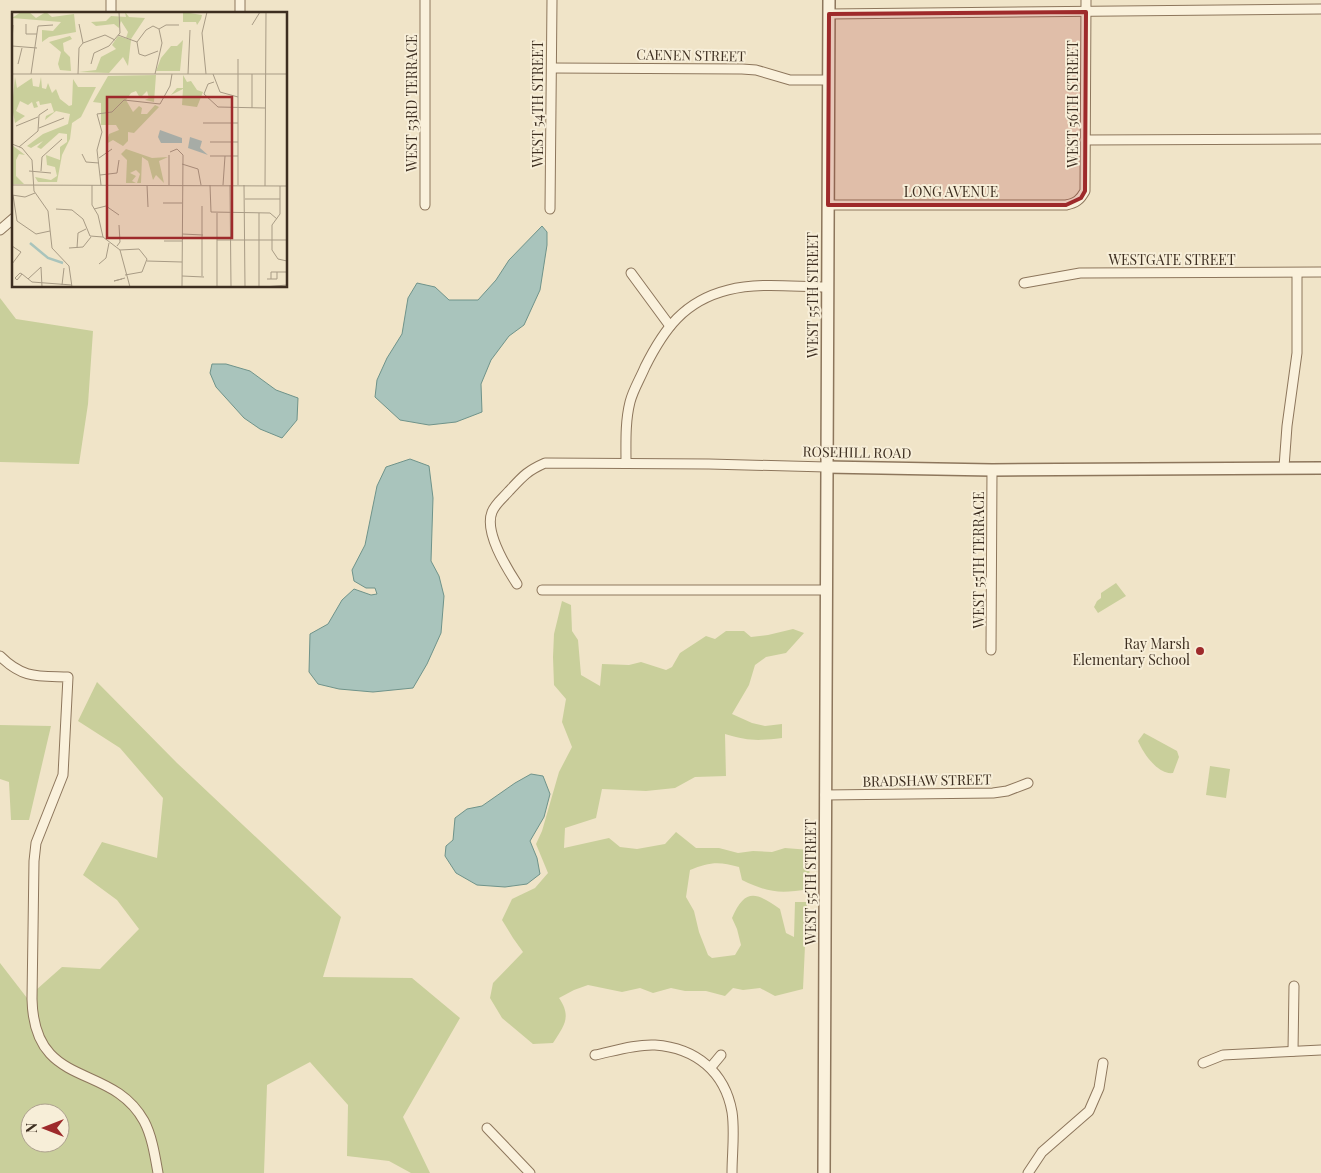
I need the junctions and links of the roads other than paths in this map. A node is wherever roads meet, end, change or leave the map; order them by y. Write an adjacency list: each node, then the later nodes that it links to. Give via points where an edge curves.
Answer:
1 (425, 0): 13 (street, WEST 53RD TERRACE)
2 (552, 0): 8 (street, WEST 54TH STREET)
3 (829, 0): 7 (street, WEST 55TH STREET)
4 (1086, 0): 6 (street, WEST 56TH STREET)
5 (1321, 9): 6 (street)
6 (1086, 12): 7 (street); 11 (street, WEST 56TH STREET)
7 (829, 14): 9 (street, WEST 55TH STREET)
8 (552, 68): 9 (street, CAENEN STREET, via 742,69 790,80); 15 (street, WEST 54TH STREET)
9 (828, 80): 14 (street, WEST 55TH STREET)
10 (1321, 139): 11 (street)
11 (1085, 140): 12 (street, WEST 56TH STREET, via 1084,191)
12 (1074, 203): 14 (street, LONG AVENUE)
13 (424, 206)
14 (828, 206): 22 (street, WEST 55TH STREET)
15 (550, 209)
16 (12, 220): 17 (street)
17 (0, 230)
18 (1321, 272): 20 (street, WESTGATE STREET)
19 (630, 273): 23 (street)
20 (1297, 273): 21 (street, WESTGATE STREET, via 1080,273); 26 (street, via 1297,354)
21 (1024, 283)
22 (827, 287): 23 (street, via 750,286 729,289 697,302); 25 (street, WEST 55TH STREET)
23 (670, 326): 24 (street, via 661,337 633,393 627,424)
24 (626, 463): 25 (street, ROSEHILL ROAD); 29 (street, ROSEHILL ROAD, via 545,463 528,471 495,506 490,524 494,542)
25 (826, 467): 28 (street, ROSEHILL ROAD); 31 (street, WEST 55TH STREET)
26 (1284, 467): 27 (street, ROSEHILL ROAD); 28 (street, ROSEHILL ROAD)
27 (1321, 468)
28 (992, 470): 32 (street, WEST 55TH TERRACE)
29 (517, 584)
30 (542, 590): 31 (street)
31 (826, 590): 35 (street, WEST 55TH STREET)
32 (991, 650)
33 (0, 656): 45 (street, via 22,673 68,677 63,775 36,843 34,862 32,1016 39,1039 47,1052 68,1068 123,1096 133,1106 144,1121)
34 (1028, 783): 35 (street, BRADSHAW STREET, via 1007,792 992,793)
35 (825, 795): 48 (street, WEST 55TH STREET)
36 (1294, 986): 38 (street)
37 (1321, 1050): 38 (street)
38 (1293, 1052): 42 (street, via 1223,1055)
39 (595, 1055): 43 (street, via 654,1045 687,1053)
40 (721, 1055): 43 (street)
41 (1103, 1063): 49 (street, via 1099,1088 1089,1111 1042,1152)
42 (1203, 1063)
43 (711, 1067): 47 (street, via 729,1100 732,1114)
44 (487, 1128): 46 (street)
45 (158, 1173)
46 (530, 1173)
47 (732, 1173)
48 (824, 1173)
49 (1028, 1173)

